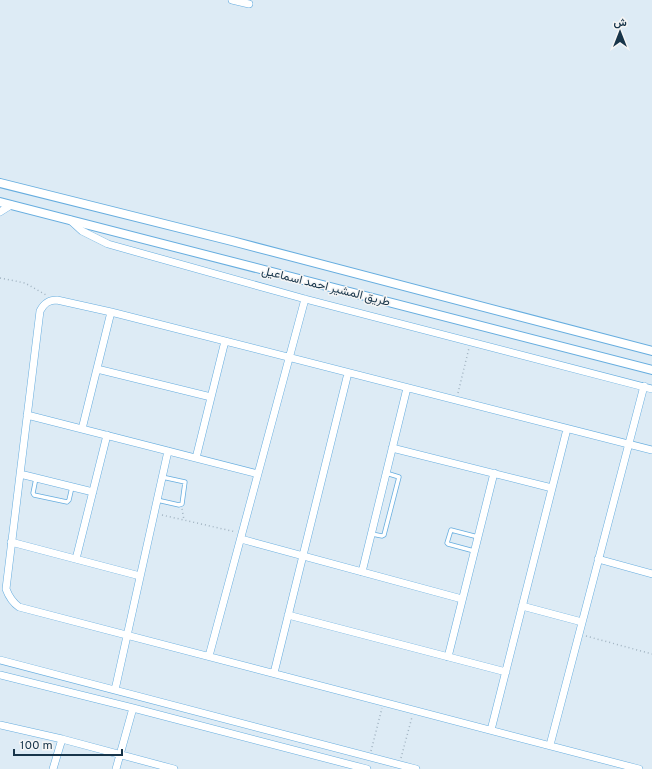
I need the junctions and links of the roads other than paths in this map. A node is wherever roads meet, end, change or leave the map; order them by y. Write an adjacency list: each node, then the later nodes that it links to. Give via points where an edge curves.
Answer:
1 (232, 0): 2 (street)
2 (249, 4)
3 (0, 184): 11 (street, طريق المشير احمد اسماعيل, via 232,241)
4 (0, 202): 5 (street, طريق المشير احمد اسماعيل)
5 (11, 205): 6 (street); 7 (street, طريق المشير احمد اسماعيل)
6 (0, 212)
7 (70, 220): 8 (street, via 82,231 108,244); 14 (street, طريق المشير احمد اسماعيل)
8 (304, 299): 12 (street); 16 (street)
9 (111, 312): 10 (street); 13 (street); 20 (street, via 57,300 47,302 43,306 40,311)
10 (224, 341): 12 (street); 19 (street)
11 (652, 350)
12 (289, 358): 15 (street); 32 (street)
13 (97, 369): 19 (street); 21 (street)
14 (652, 370)
15 (348, 373): 17 (street); 44 (street)
16 (644, 386): 18 (street); 24 (street)
17 (407, 388): 22 (street); 25 (street)
18 (652, 388)
19 (211, 397): 28 (street)
20 (27, 415): 21 (street); 31 (street)
21 (82, 429): 23 (street)
22 (567, 429): 24 (street); 36 (street)
23 (107, 435): 27 (street); 37 (street)
24 (628, 444): 26 (street); 46 (street)
25 (392, 448): 29 (street); 30 (street)
26 (652, 450)
27 (168, 451): 28 (street); 33 (street)
28 (196, 458): 32 (street)
29 (386, 473): 39 (street); 39 (lane, via 399,477 384,535)
30 (494, 473): 36 (street); 41 (street)
31 (20, 474): 34 (street); 42 (street)
32 (258, 474): 40 (street)
33 (162, 477): 38 (street); 38 (lane, via 185,482 180,505)
34 (36, 478): 35 (street); 35 (lane, via 34,495 68,502)
35 (72, 487): 37 (street)
36 (552, 488): 51 (street)
37 (93, 492): 45 (street)
38 (157, 500): 49 (street)
39 (372, 534): 47 (street)
40 (241, 536): 44 (street); 55 (street)
41 (478, 537): 43 (street); 43 (lane, via 451,530 447,543)
42 (11, 542): 45 (street); 54 (street, via 6,589 8,596 19,607)
43 (474, 551): 50 (street)
44 (303, 556): 47 (street); 52 (street)
45 (76, 559): 49 (street)
46 (598, 559): 48 (street); 53 (street)
47 (362, 572): 50 (street)
48 (652, 574)
49 (140, 576): 54 (street)
50 (462, 599): 56 (street)
51 (522, 606): 53 (street); 58 (street)
52 (288, 615): 56 (street); 59 (street)
53 (582, 622): 66 (street)
54 (127, 634): 55 (street); 61 (street)
55 (209, 656): 59 (street)
56 (448, 657): 58 (street)
57 (0, 660): 61 (street)
58 (506, 672): 64 (street)
59 (274, 673): 64 (street)
60 (0, 675): 62 (street)
61 (115, 690): 73 (street)
62 (133, 708): 67 (street); 68 (street)
63 (0, 725): 65 (street)
64 (491, 730): 66 (street)
65 (62, 739): 67 (street); 69 (street)
66 (550, 745): 74 (street)
67 (119, 754): 70 (street); 71 (street)
68 (341, 766): 72 (street)
69 (53, 769)
70 (116, 769)
71 (174, 769)
72 (367, 769)
73 (416, 769)
74 (639, 769)

